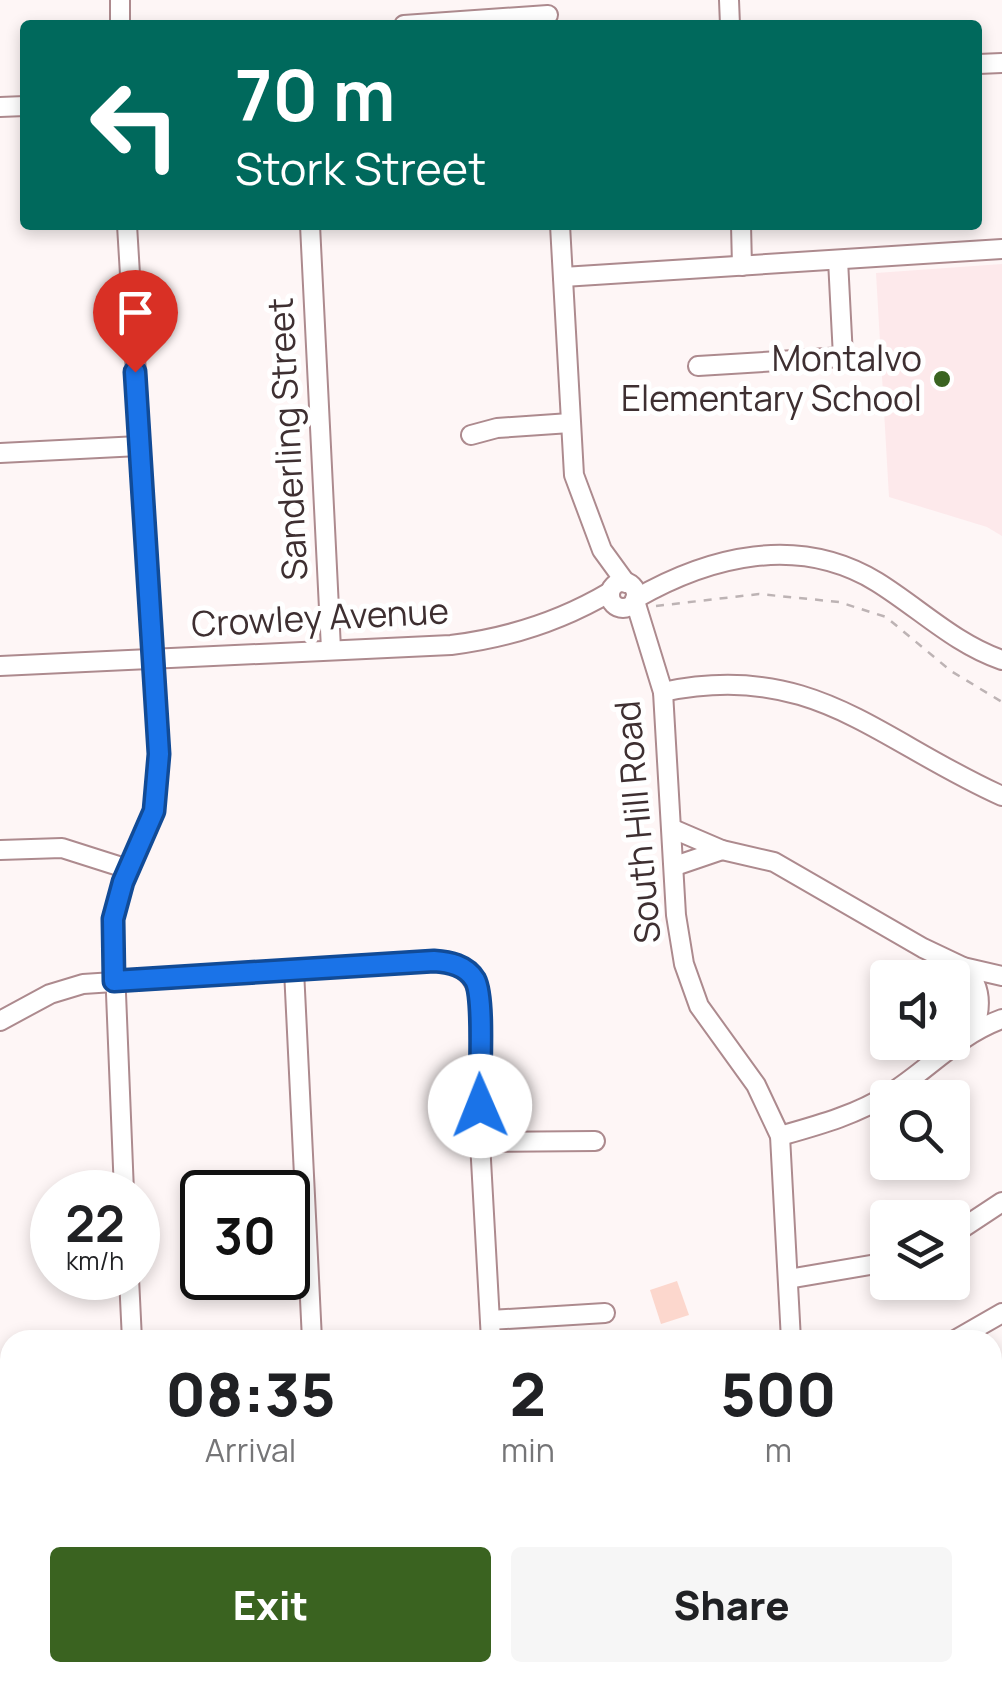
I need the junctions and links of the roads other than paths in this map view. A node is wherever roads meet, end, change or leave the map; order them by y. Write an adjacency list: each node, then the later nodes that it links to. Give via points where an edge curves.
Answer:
1 (548, 13): 2 (street)
2 (464, 20)
3 (127, 230): 14 (street)
4 (310, 230): 17 (street, Sanderling Street)
5 (560, 230): 10 (street, South Hill Road)
6 (740, 230): 9 (street)
7 (1002, 250): 8 (street)
8 (838, 260): 9 (street); 11 (street, via 843,357)
9 (742, 266): 10 (street)
10 (563, 277): 12 (street, South Hill Road)
11 (698, 366)
12 (570, 423): 13 (street); 16 (street, South Hill Road, via 578,498)
13 (471, 436)
14 (138, 446): 15 (street); 18 (street)
15 (0, 454)
16 (623, 595): 17 (street, Crowley Avenue, via 482,642); 19 (street, via 753,556 830,562 876,582); 21 (street, South Hill Road)
17 (330, 649): 18 (street, Crowley Avenue)
18 (155, 659): 20 (street, Crowley Avenue); 27 (street, via 158,790)
19 (1002, 660)
20 (0, 666)
21 (663, 692): 22 (street, via 742,685 806,694 860,716); 23 (street, South Hill Road)
22 (1002, 796)
23 (674, 829): 25 (street); 26 (street, South Hill Road)
24 (0, 850): 27 (street, via 62,848)
25 (722, 850): 26 (street); 28 (street, via 774,862)
26 (675, 866): 37 (street, South Hill Road, via 677,928 692,990 756,1085)
27 (128, 869): 33 (street, via 113,919)
28 (950, 960)
29 (970, 969): 32 (street)
30 (294, 970): 33 (street); 39 (street, via 434,961 462,968 475,980); 50 (street)
31 (970, 976): 36 (street, via 979,1012)
32 (1002, 976)
33 (114, 981): 35 (street, via 66,988); 40 (street)
34 (1002, 1018): 36 (street)
35 (0, 1021)
36 (974, 1029): 37 (street, via 874,1103)
37 (780, 1136): 44 (street, South Hill Road)
38 (594, 1141): 39 (street)
39 (480, 1142): 48 (street)
40 (123, 1170)
41 (1002, 1202): 42 (street)
42 (970, 1222)
43 (870, 1265): 44 (street)
44 (788, 1279): 52 (street, South Hill Road)
45 (130, 1300): 49 (street)
46 (605, 1313): 48 (street)
47 (1002, 1313): 53 (street)
48 (490, 1320): 51 (street)
49 (132, 1330)
50 (312, 1330)
51 (490, 1330)
52 (791, 1330)
53 (973, 1330)

